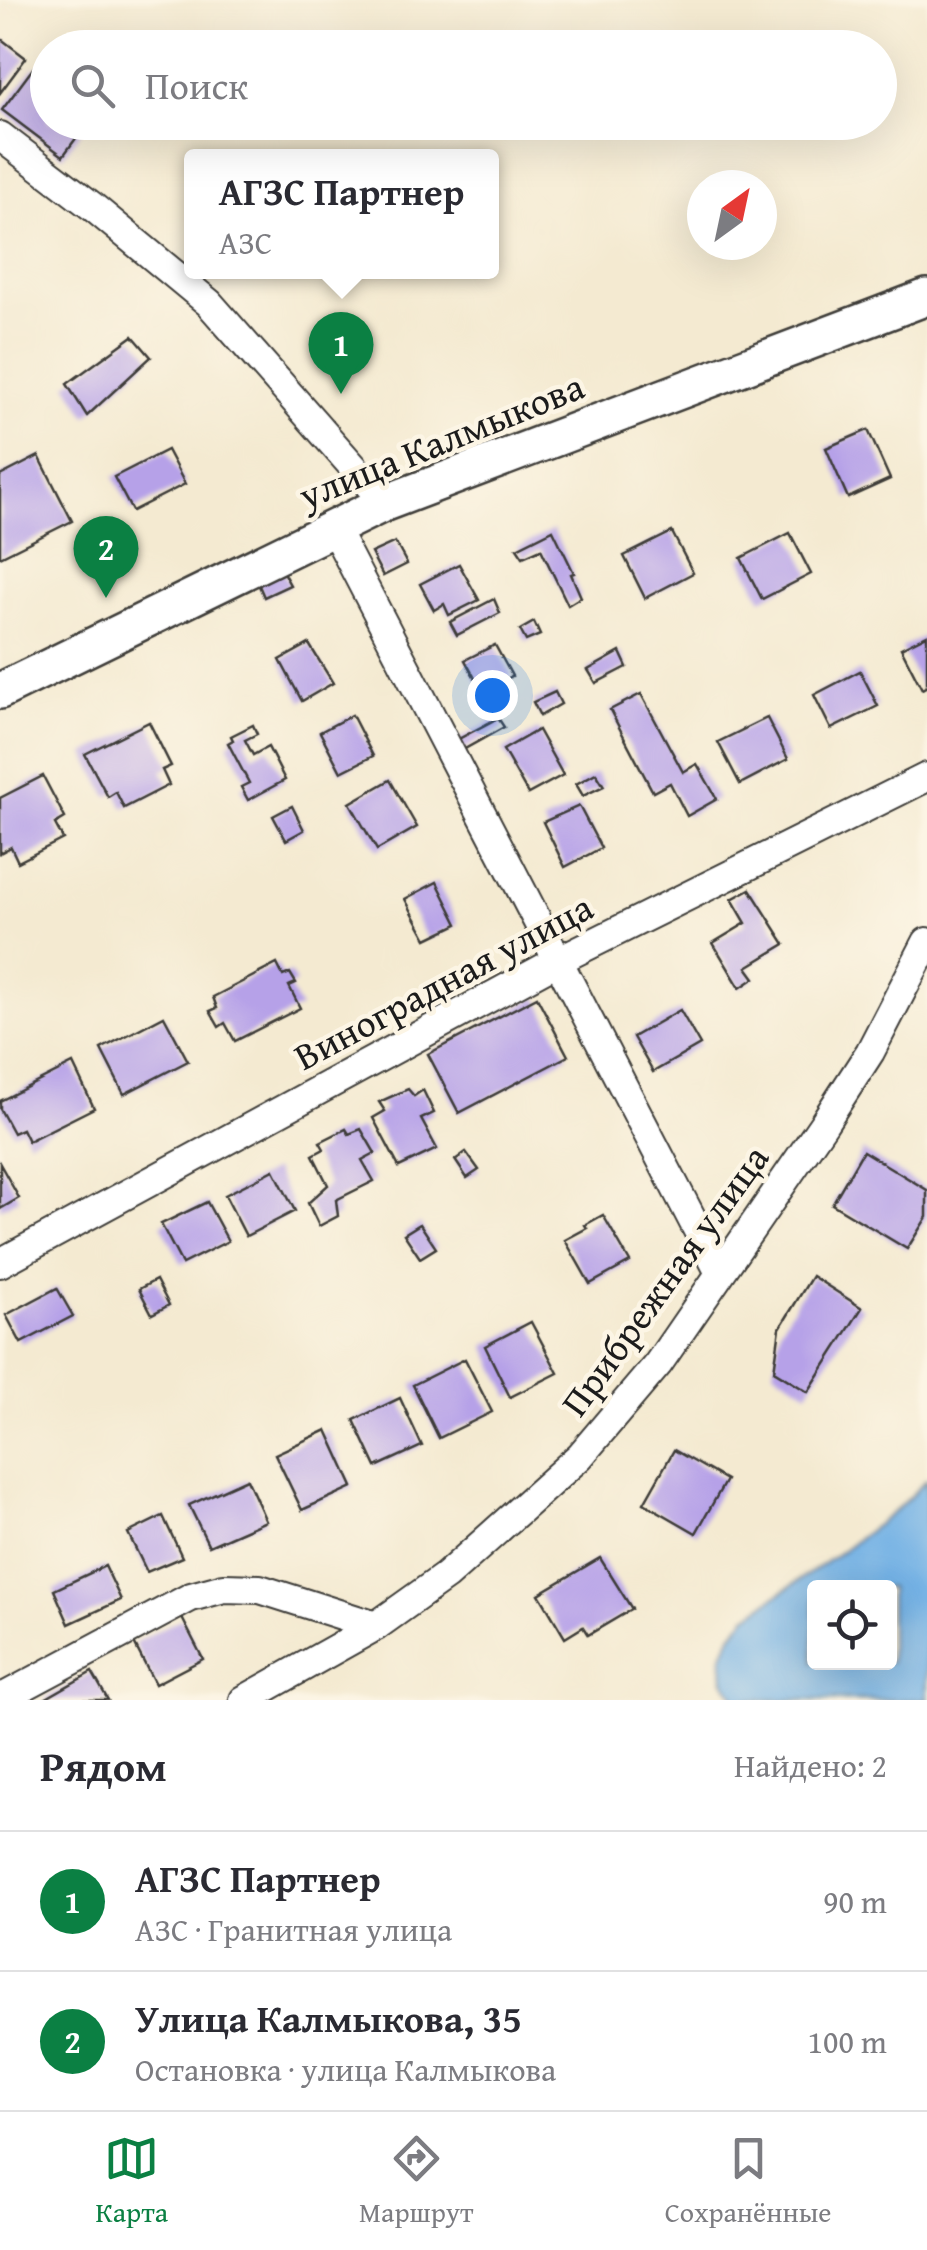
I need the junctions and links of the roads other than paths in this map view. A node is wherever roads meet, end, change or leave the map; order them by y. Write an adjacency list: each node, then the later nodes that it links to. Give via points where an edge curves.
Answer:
1 (0, 136): 3 (street, via 209,303)
2 (925, 304): 3 (main road, улица Калмыкова)
3 (385, 503): 4 (main road, улица Калмыкова)
4 (333, 527): 5 (main road, улица Калмыкова); 8 (street)
5 (0, 691)
6 (927, 776): 8 (street, Виноградная улица)
7 (927, 942): 10 (street, Прибрежная улица, via 870,1052)
8 (557, 961): 9 (street, Виноградная улица); 10 (street)
9 (0, 1263)
10 (720, 1273): 11 (street, Прибрежная улица, via 658,1364 580,1456 446,1576)
11 (376, 1626): 12 (street, via 260,1589 224,1588 191,1598); 13 (street, Прибрежная улица)
12 (0, 1699)
13 (244, 1700)

